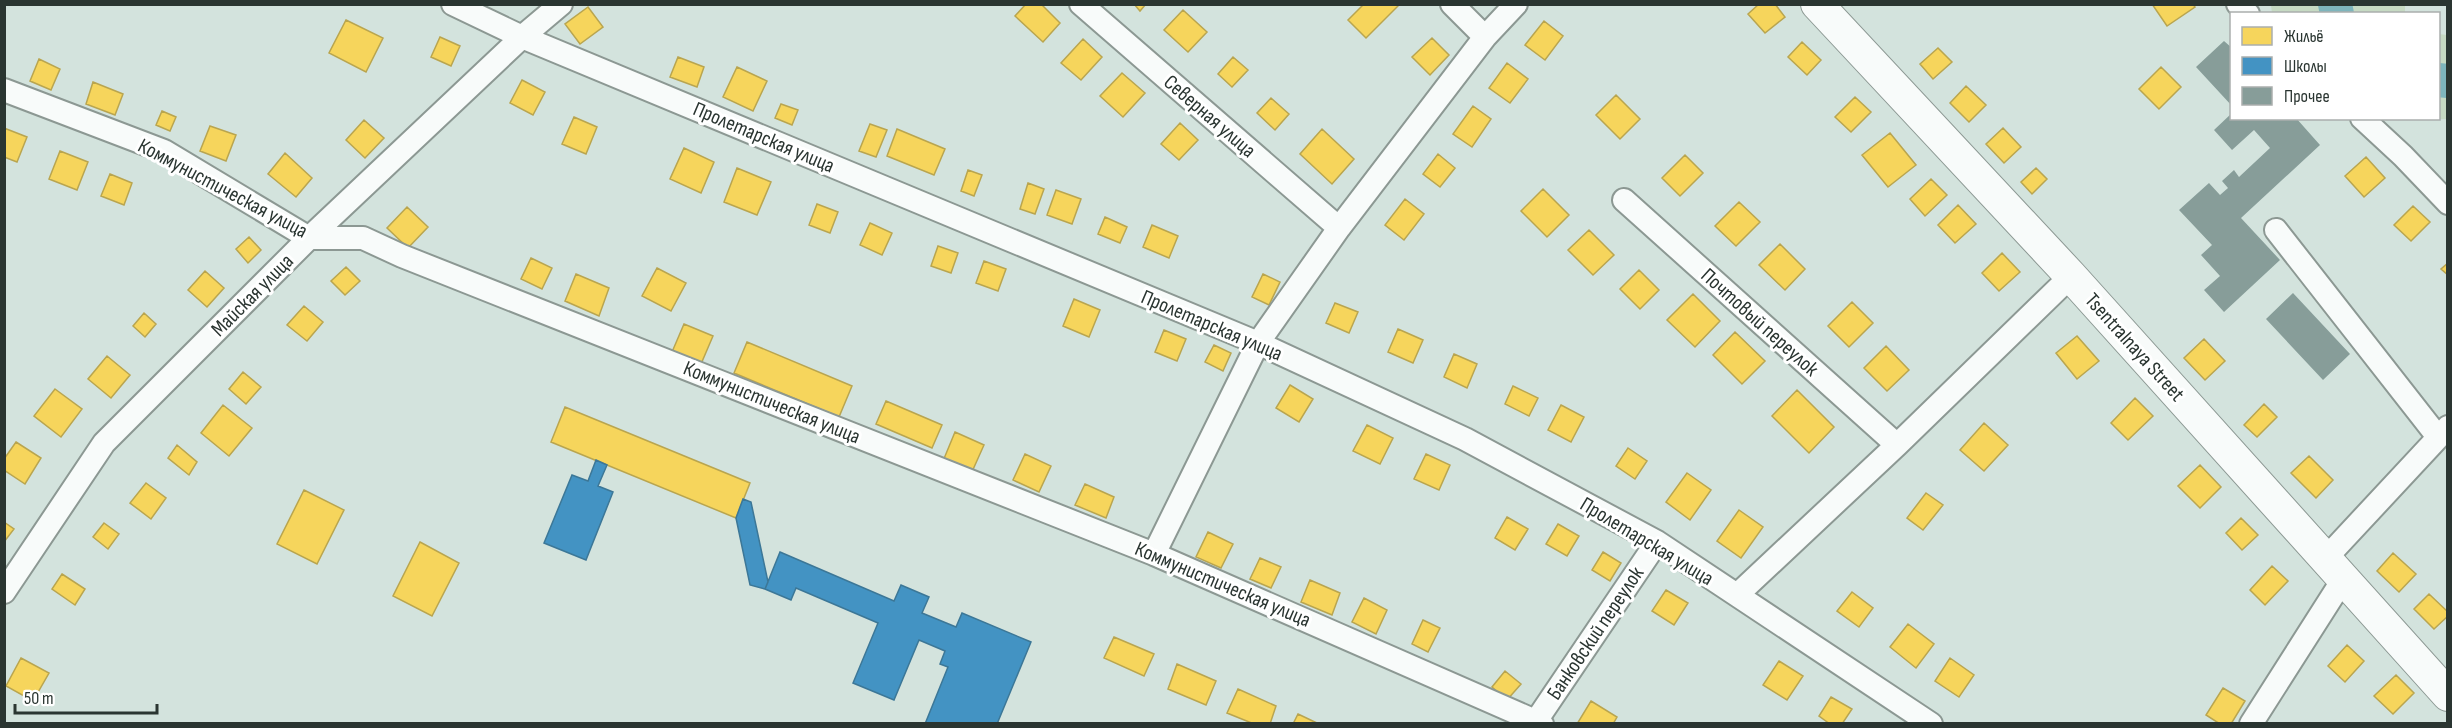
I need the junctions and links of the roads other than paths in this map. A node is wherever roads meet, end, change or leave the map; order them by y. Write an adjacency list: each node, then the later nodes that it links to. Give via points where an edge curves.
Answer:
1 (453, 4): 7 (street, Пролетарская улица)
2 (561, 4): 7 (street, Майская улица)
3 (1081, 4): 13 (street, Северная улица)
4 (1452, 4): 8 (street)
5 (1516, 4): 8 (street)
6 (1817, 4): 16 (main road, Tsentralnaya Street)
7 (522, 37): 15 (street, Майская улица); 17 (street, Пролетарская улица)
8 (1485, 37): 13 (street)
9 (4, 90): 15 (street, Коммунистическая улица, via 164,151)
10 (2364, 120): 12 (street)
11 (1624, 200): 19 (street, Почтовый переулок)
12 (2448, 203)
13 (1339, 228): 17 (street)
14 (2276, 230): 18 (street)
15 (309, 238): 21 (street, Коммунистическая улица, via 363,238); 23 (street, Майская улица, via 104,443)
16 (2071, 276): 19 (street); 22 (main road, Tsentralnaya Street)
17 (1258, 343): 20 (street, Пролетарская улица, via 1465,439); 21 (street)
18 (2443, 432): 22 (street)
19 (1897, 445): 24 (street)
20 (1656, 542): 24 (street, Пролетарская улица); 26 (street, Банковский переулок)
21 (1154, 554): 26 (street, Коммунистическая улица)
22 (2335, 568): 25 (main road, Tsentralnaya Street); 28 (street)
23 (4, 592)
24 (1737, 595): 27 (street, Пролетарская улица)
25 (2448, 695)
26 (1538, 722)
27 (1931, 723)
28 (2251, 723)

